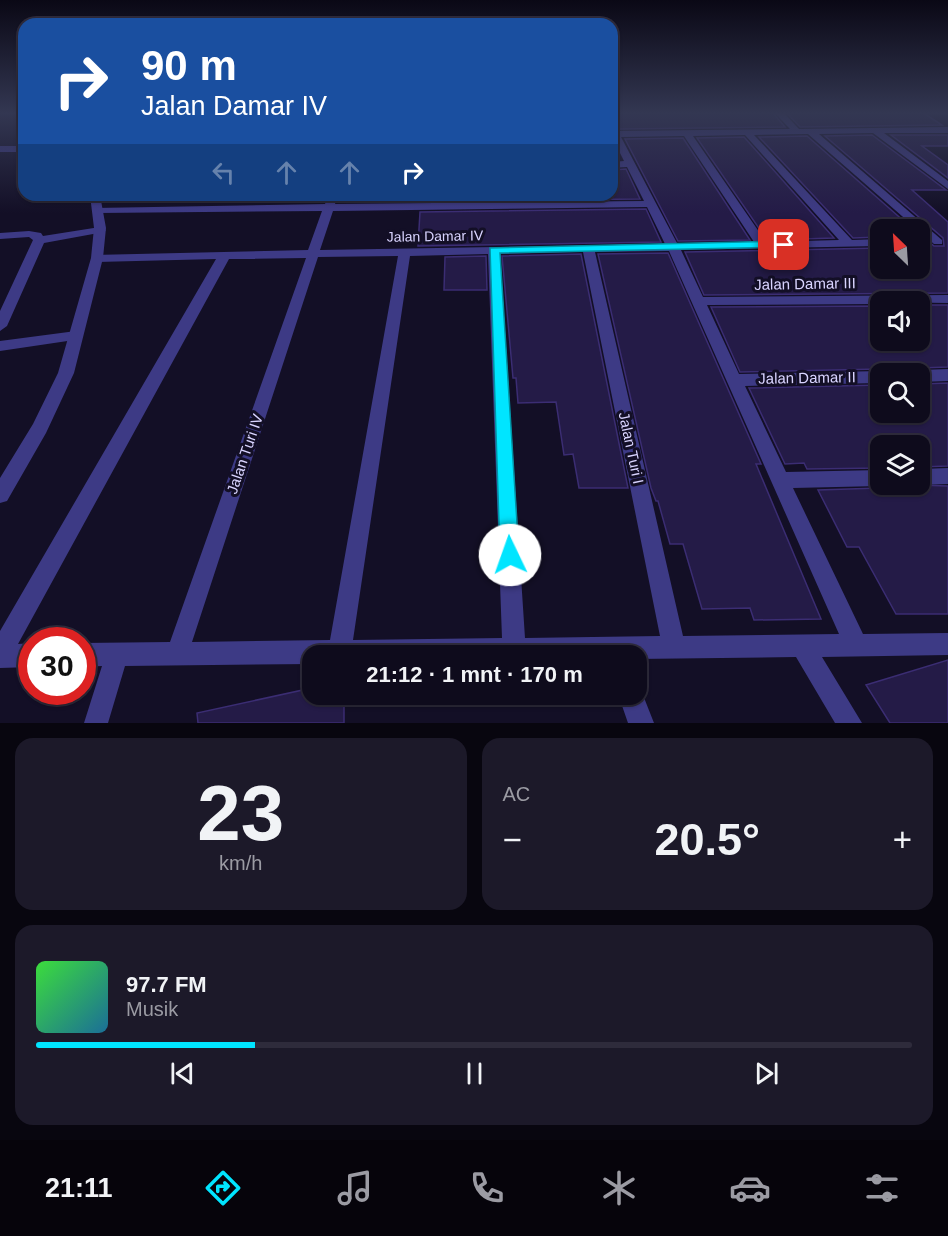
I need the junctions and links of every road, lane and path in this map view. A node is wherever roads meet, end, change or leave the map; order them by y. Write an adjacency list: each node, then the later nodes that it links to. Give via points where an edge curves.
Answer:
1 (621, 146): 8 (street)
2 (696, 146): 21 (street)
3 (760, 146): 19 (street)
4 (827, 146): 18 (street)
5 (895, 146): 10 (street)
6 (0, 149): 7 (street)
7 (18, 149)
8 (631, 164): 9 (street); 13 (street)
9 (618, 165)
10 (948, 186)
11 (330, 201): 14 (street, Jalan Turi IV)
12 (96, 202): 14 (street); 15 (street)
13 (652, 204): 14 (street); 22 (street)
14 (328, 207): 26 (street, Jalan Turi IV)
15 (100, 230): 17 (street); 28 (street)
16 (0, 236): 17 (street, via 29,234)
17 (39, 240): 29 (street)
18 (943, 242)
19 (849, 243): 20 (street, Jalan Damar IV); 21 (street, Jalan Damar IV)
20 (870, 243)
21 (762, 245): 22 (street, Jalan Damar IV)
22 (674, 247): 23 (street, Jalan Damar IV); 32 (street)
23 (588, 248): 24 (street, Jalan Damar IV); 50 (street, Jalan Turi I)
24 (494, 250): 25 (street, Jalan Damar IV); 47 (street)
25 (405, 252): 26 (street, Jalan Damar IV); 46 (street)
26 (313, 254): 27 (street, Jalan Damar IV); 54 (street, Jalan Turi IV)
27 (225, 255): 28 (street, Jalan Damar IV); 55 (street)
28 (97, 258): 34 (street)
29 (16, 290): 30 (street); 33 (street)
30 (0, 291)
31 (948, 299): 32 (street, Jalan Damar III)
32 (699, 302): 39 (street)
33 (0, 326)
34 (76, 336): 35 (street); 44 (street, via 66,372 44,419)
35 (0, 346)
36 (948, 375): 37 (street)
37 (930, 376)
38 (870, 377): 39 (street, Jalan Damar II)
39 (734, 380): 43 (street)
40 (948, 476): 41 (street)
41 (930, 477)
42 (870, 478): 43 (street)
43 (780, 480): 48 (street)
44 (0, 495)
45 (948, 644): 48 (street)
46 (341, 645)
47 (514, 645)
48 (856, 645): 49 (street)
49 (802, 646): 50 (street); 61 (street)
50 (674, 647): 51 (street)
51 (647, 649)
52 (302, 652): 54 (street)
53 (117, 654): 54 (street); 57 (street); 59 (street)
54 (177, 654)
55 (0, 655): 56 (street)
56 (18, 655)
57 (96, 655)
58 (634, 705): 60 (street)
59 (96, 723)
60 (641, 723)
61 (849, 723)

